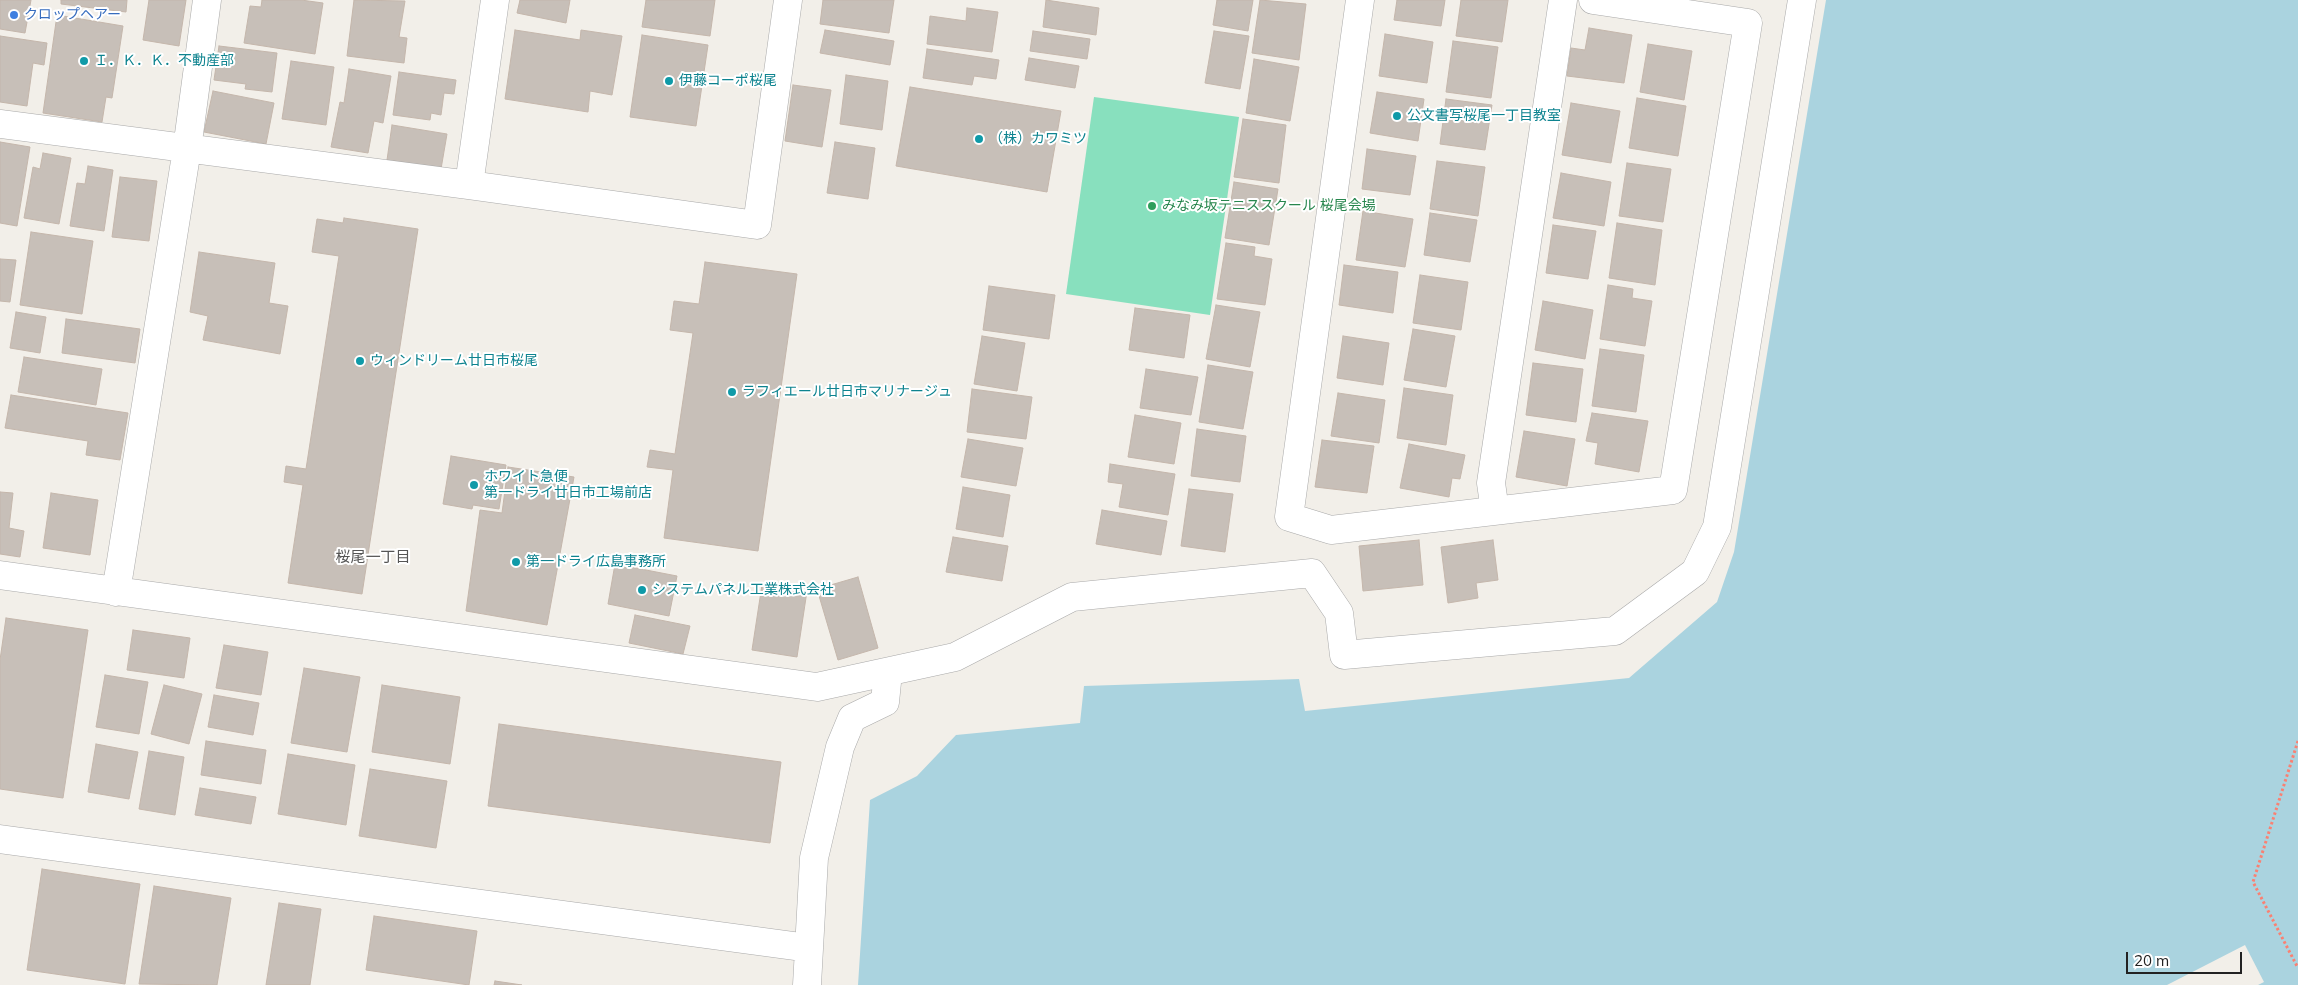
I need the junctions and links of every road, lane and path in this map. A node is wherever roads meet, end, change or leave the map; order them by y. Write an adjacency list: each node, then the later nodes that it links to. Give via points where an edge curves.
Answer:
1 (206, 0): 10 (street)
2 (495, 0): 11 (street)
3 (788, 0): 11 (street, via 757,225)
4 (1360, 0): 12 (street, via 1288,517 1330,530)
5 (1563, 0): 12 (street, via 1491,483)
6 (1593, 0): 8 (street)
7 (1802, 0): 15 (street, via 1716,527 1695,572 1615,631 1344,655 1339,613 1312,573 1072,597 955,657)
8 (1640, 3): 12 (street, via 1748,23 1673,490)
9 (0, 124): 10 (street)
10 (187, 149): 11 (street); 14 (street)
11 (469, 185)
12 (1495, 511)
13 (0, 576): 14 (street)
14 (116, 592): 15 (street, via 817,687)
15 (888, 672): 18 (street, via 886,702 852,718 840,747 814,858)
16 (2298, 741): 19 (path, via 2253,882)
17 (0, 839): 18 (street)
18 (809, 948): 20 (street)
19 (2298, 968)
20 (807, 985)

